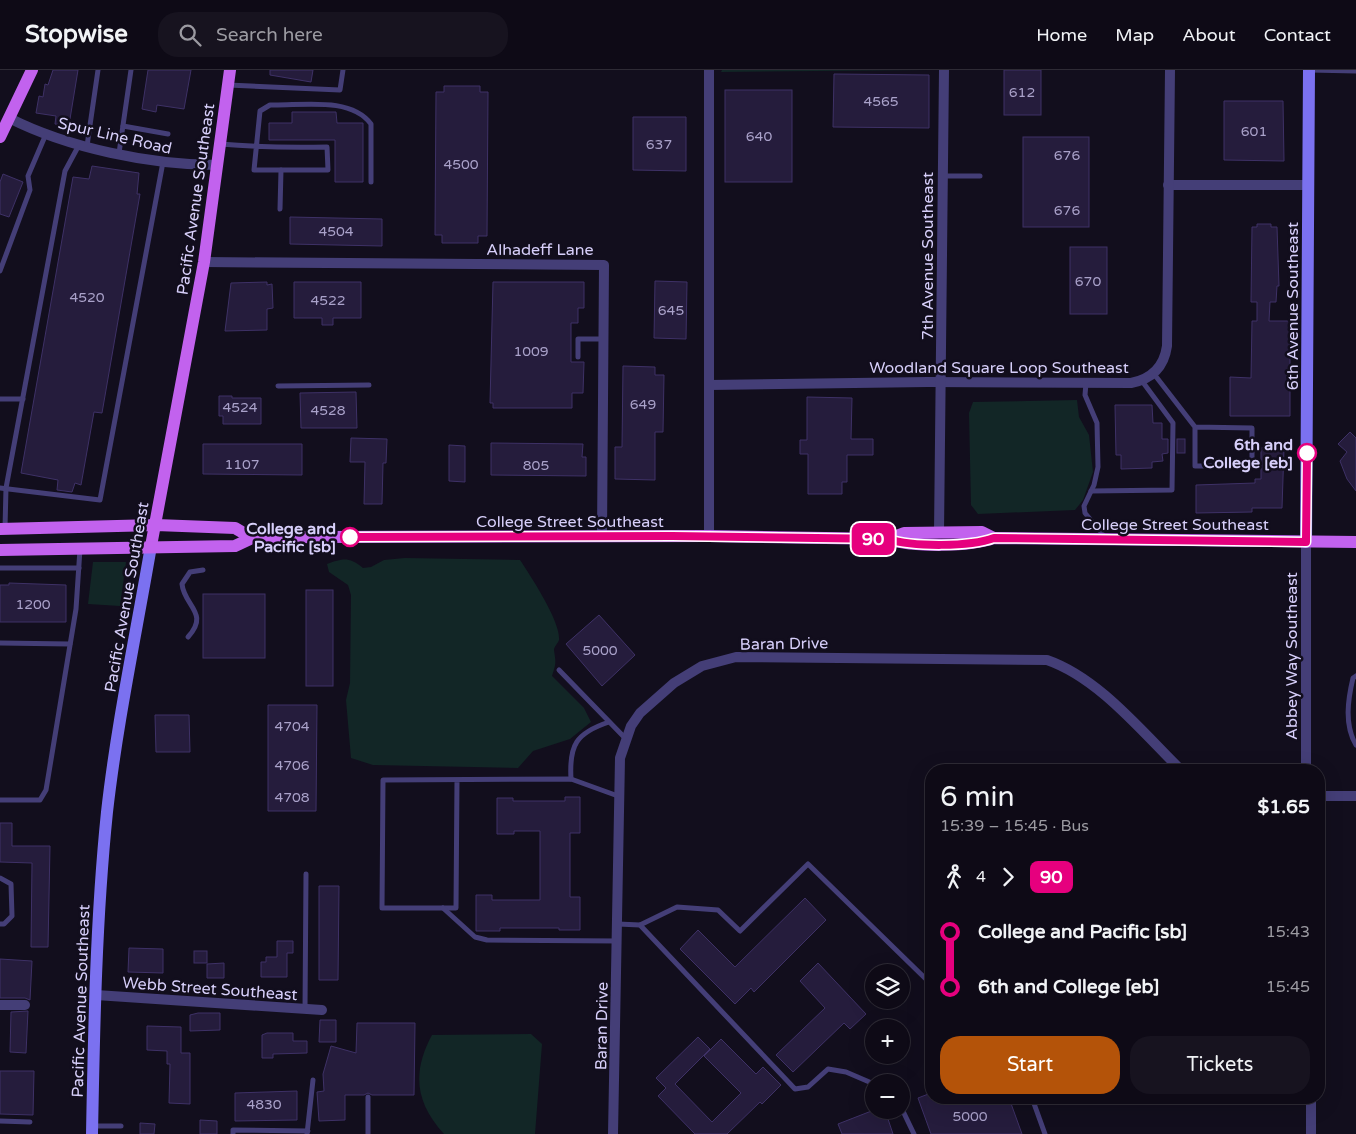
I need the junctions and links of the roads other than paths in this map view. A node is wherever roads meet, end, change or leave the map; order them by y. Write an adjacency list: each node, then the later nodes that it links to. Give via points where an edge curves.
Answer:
1 (32, 70): 12 (main road)
2 (98, 70): 18 (lane)
3 (131, 70): 13 (lane)
4 (230, 70): 11 (main road, Pacific Avenue Southeast)
5 (343, 70): 11 (lane, via 340,90)
6 (709, 70): 40 (street)
7 (944, 70): 24 (street, 7th Avenue Southeast)
8 (1170, 70): 27 (street, Woodland Square Loop Southeast)
9 (1310, 70): 10 (lane); 28 (main road, 6th Avenue Southeast)
10 (1356, 71)
11 (228, 85): 17 (main road, Pacific Avenue Southeast)
12 (9, 118): 14 (street, Spur Line Road); 16 (main road)
13 (124, 126): 15 (lane); 20 (lane)
14 (46, 134): 18 (street, Spur Line Road); 31 (lane, via 28,176 30,190)
15 (168, 134)
16 (0, 138)
17 (220, 144): 19 (lane); 22 (main road, Pacific Avenue Southeast)
18 (83, 145): 20 (street, Spur Line Road); 42 (lane, via 65,171)
19 (256, 147): 23 (lane, via 254,170); 23 (lane, via 327,147 328,170); 26 (lane, via 260,111 270,106 341,106 366,118 371,124)
20 (119, 153): 21 (street, Spur Line Road)
21 (163, 162): 22 (street, Spur Line Road); 45 (lane, via 100,500)
22 (217, 165): 30 (main road, Pacific Avenue Southeast)
23 (281, 170): 29 (lane)
24 (942, 176): 25 (lane); 36 (street, 7th Avenue Southeast)
25 (980, 176)
26 (371, 182)
27 (1168, 185): 28 (street); 34 (street, Woodland Square Loop Southeast, via 1167,346 1166,358)
28 (1309, 185): 56 (main road, 6th Avenue Southeast)
29 (280, 209)
30 (204, 262): 32 (street, Alhadeff Lane, via 604,265); 47 (main road, Pacific Avenue Southeast)
31 (0, 271)
32 (604, 339): 33 (lane, via 578,339); 50 (street, Alhadeff Lane)
33 (578, 356)
34 (1154, 374): 35 (street, Woodland Square Loop Southeast); 43 (lane)
35 (1142, 381): 37 (street, Woodland Square Loop Southeast); 46 (lane, via 1173,424 1172,490)
36 (942, 382): 37 (street, Woodland Square Loop Southeast); 40 (street, Woodland Square Loop Southeast); 49 (street, 7th Avenue Southeast)
37 (1086, 383): 46 (lane, via 1085,395 1098,431 1096,477)
38 (369, 385): 39 (lane)
39 (278, 386)
40 (710, 386): 51 (street)
41 (0, 399): 42 (lane)
42 (23, 399): 45 (lane)
43 (1195, 427): 43 (lane, via 1252,428 1252,466 1195,466)
44 (0, 488): 45 (lane)
45 (6, 488): 48 (lane)
46 (1090, 491): 55 (lane, via 1084,506 1085,513)
47 (156, 525): 48 (main road, College Street Southeast); 52 (main road, College Street Southeast, via 235,528); 58 (main road, Pacific Avenue Southeast)
48 (2, 529)
49 (939, 533): 53 (main road, College Street Southeast, via 982,532); 54 (main road, College Street Southeast, via 904,533)
50 (602, 536): 51 (main road, College Street Southeast); 52 (main road, College Street Southeast)
51 (709, 536): 54 (main road, College Street Southeast)
52 (252, 538): 58 (main road, College Street Southeast, via 235,546)
53 (994, 538): 54 (main road, College Street Southeast, via 981,544 903,544); 55 (main road, College Street Southeast)
54 (888, 539)
55 (1108, 541): 56 (main road, College Street Southeast)
56 (1306, 542): 57 (main road, College Street Southeast); 73 (street, Abbey Way Southeast)
57 (1356, 542)
58 (152, 546): 59 (main road, College Street Southeast); 88 (main road, Pacific Avenue Southeast, via 108,811)
59 (80, 548): 60 (main road, College Street Southeast); 62 (lane)
60 (0, 550)
61 (0, 568): 62 (lane)
62 (78, 568): 66 (lane)
63 (203, 570): 64 (lane, via 190,572 182,584 184,594 196,613 196,625)
64 (188, 637)
65 (0, 643): 66 (lane)
66 (70, 644): 79 (lane, via 46,790 40,800)
67 (559, 670): 69 (lane)
68 (1356, 676): 71 (lane, via 1349,695 1349,723)
69 (609, 722): 70 (lane); 74 (lane, via 594,727 577,740 570,756)
70 (626, 738): 72 (street, Baran Drive, via 640,713 674,683 702,666 736,657 1047,660 1064,666 1102,693); 76 (street, Baran Drive, via 620,758)
71 (1356, 745)
72 (1175, 764)
73 (1306, 764)
74 (571, 779): 75 (lane); 76 (lane)
75 (458, 780): 82 (lane, via 456,908); 82 (lane, via 383,780 382,908)
76 (618, 796): 84 (street, Baran Drive)
77 (1325, 796): 78 (street)
78 (1356, 796)
79 (0, 800)
80 (306, 874): 91 (lane)
81 (0, 878): 83 (lane, via 11,884 12,916)
82 (443, 908): 86 (lane, via 475,937 487,940)
83 (0, 924)
84 (618, 924): 85 (lane); 86 (street, Baran Drive)
85 (640, 925): 87 (lane, via 677,907 718,910 740,931 808,864); 94 (lane, via 795,1089 808,1087 828,1069)
86 (618, 941): 106 (street, Baran Drive)
87 (925, 978)
88 (96, 995): 91 (street, Webb Street Southeast); 102 (main road, Pacific Avenue Southeast)
89 (0, 1004): 90 (street)
90 (25, 1005)
91 (304, 1010): 92 (street, Webb Street Southeast)
92 (322, 1010)
93 (313, 1080): 103 (lane)
94 (865, 1080)
95 (368, 1097): 105 (lane)
96 (1034, 1104): 108 (lane)
97 (1311, 1104): 109 (street)
98 (907, 1119): 107 (lane)
99 (0, 1122): 100 (lane)
100 (30, 1122)
101 (121, 1126): 102 (lane)
102 (92, 1130)
103 (307, 1132): 104 (lane, via 233,1130)
104 (233, 1134)
105 (368, 1134)
106 (613, 1134)
107 (914, 1134)
108 (1045, 1134)
109 (1311, 1134)

